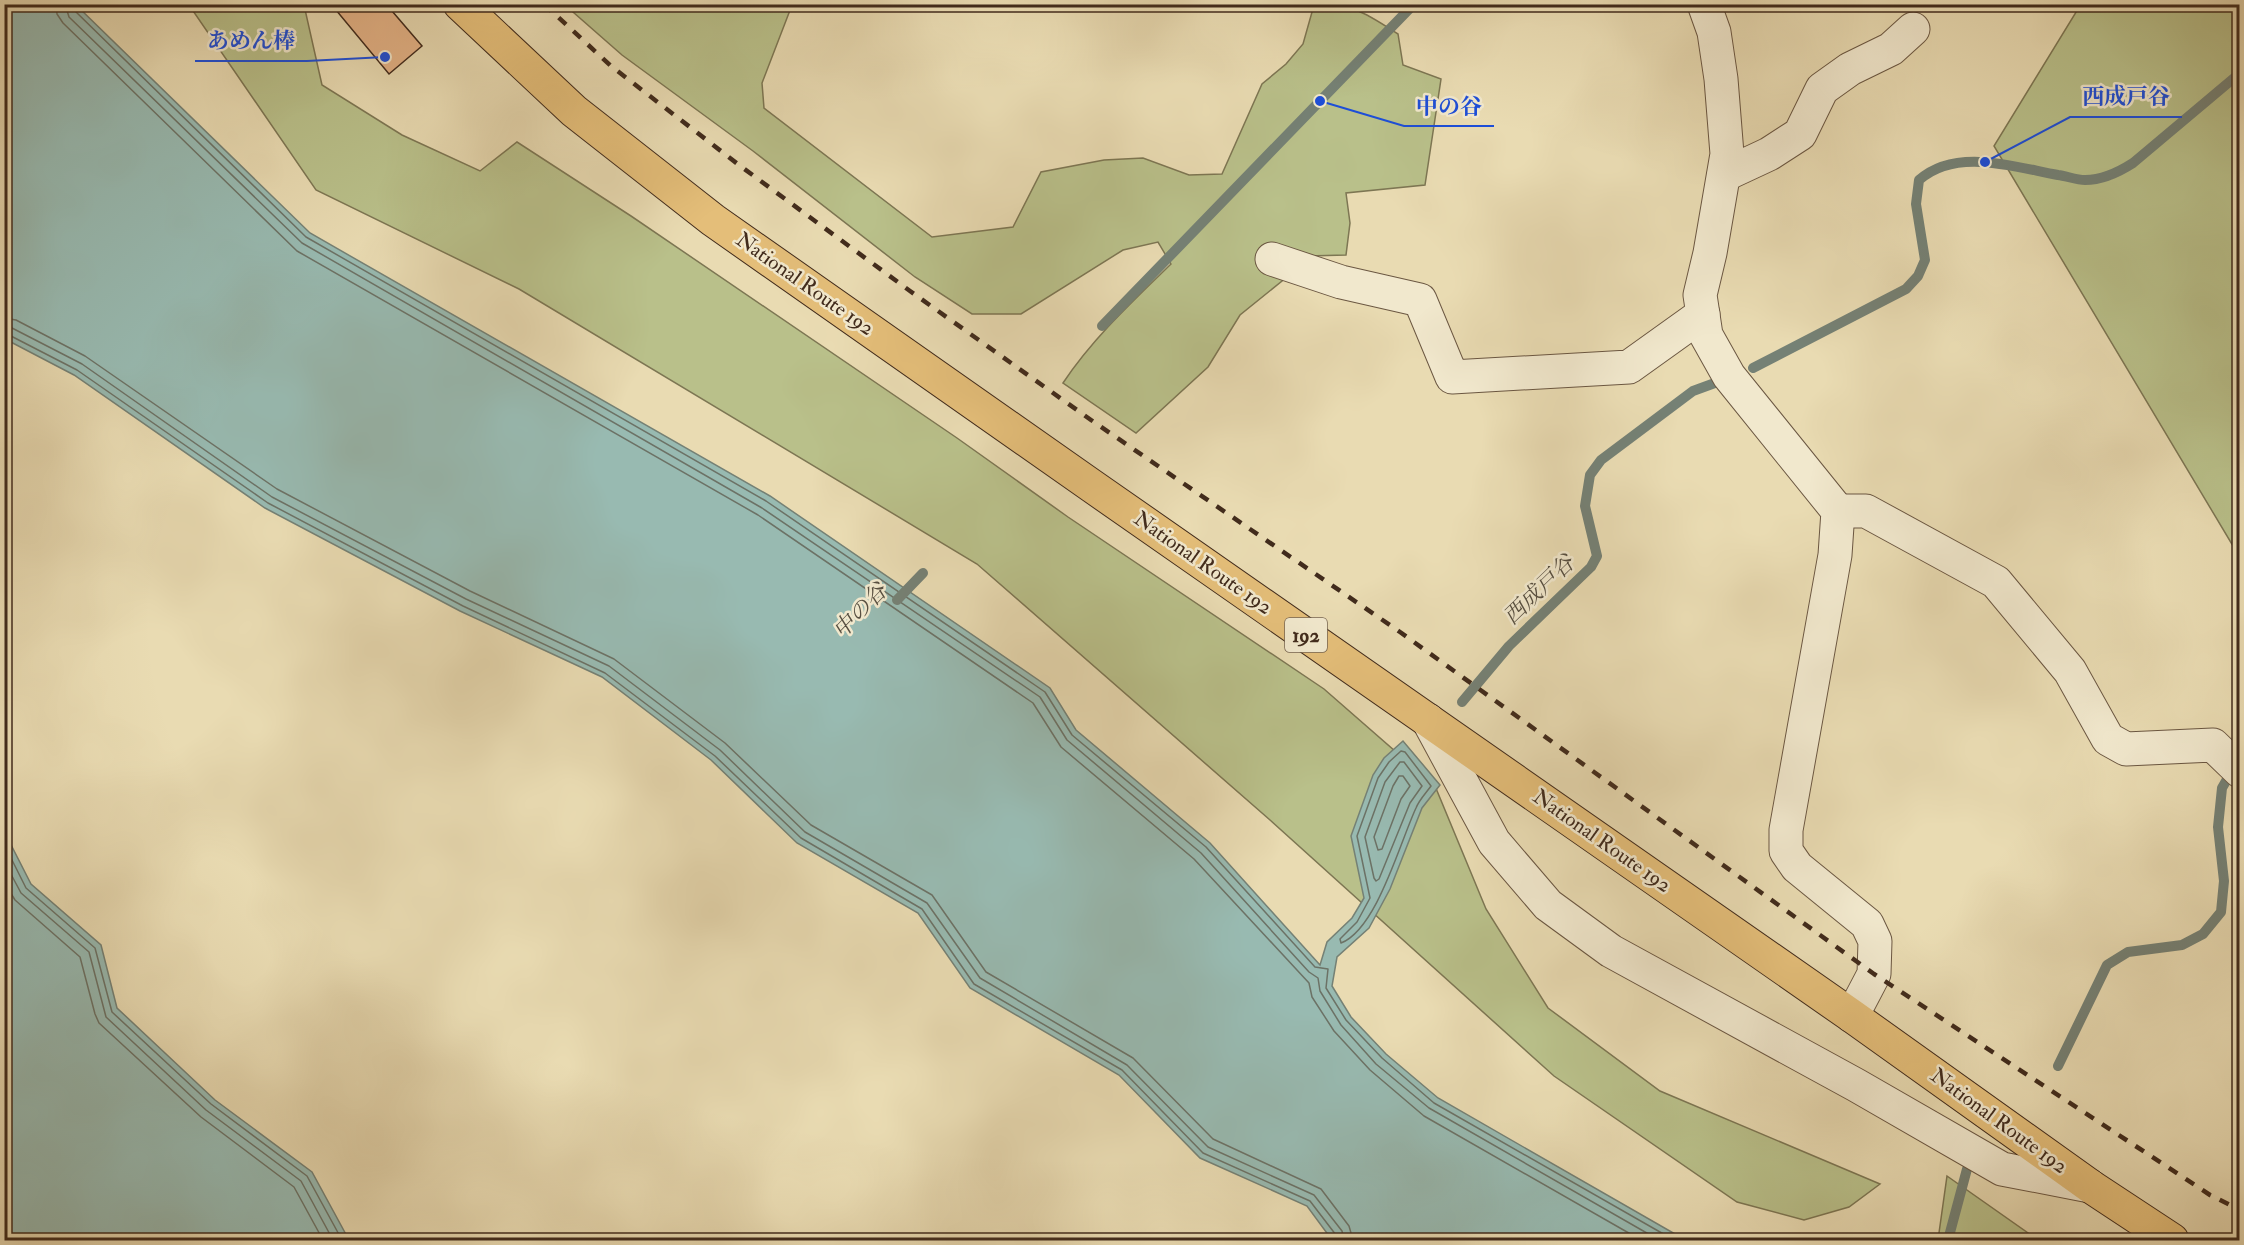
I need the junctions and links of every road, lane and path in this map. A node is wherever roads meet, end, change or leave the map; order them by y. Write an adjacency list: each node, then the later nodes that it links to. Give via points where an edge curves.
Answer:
1 (460, 4): 8 (highway, National Route 192 / 192, via 574,111 713,220)
2 (1704, 4): 4 (street, via 1714,32 1721,79 1727,154)
3 (1912, 29): 4 (street, via 1891,49 1850,69 1822,89 1800,134)
4 (1724, 175): 6 (street, via 1700,295)
5 (1272, 259): 6 (street, via 1341,282 1420,300 1452,377 1629,368)
6 (1703, 314): 7 (street, via 1706,335 1729,376)
7 (1838, 511): 9 (street, via 1866,511 1996,582 2070,671 2108,739 2126,749 2213,745); 10 (street, via 1835,555 1786,830 1786,851 1797,867 1867,924 1875,941 1874,974)
8 (1428, 720): 10 (highway, National Route 192 / 192); 11 (street, via 1494,842 1548,905 1611,951 2002,1169)
9 (2233, 764)
10 (1852, 1016): 11 (highway, National Route 192 / 192)
11 (2090, 1186): 12 (highway, National Route 192 / 192)
12 (2172, 1240)

